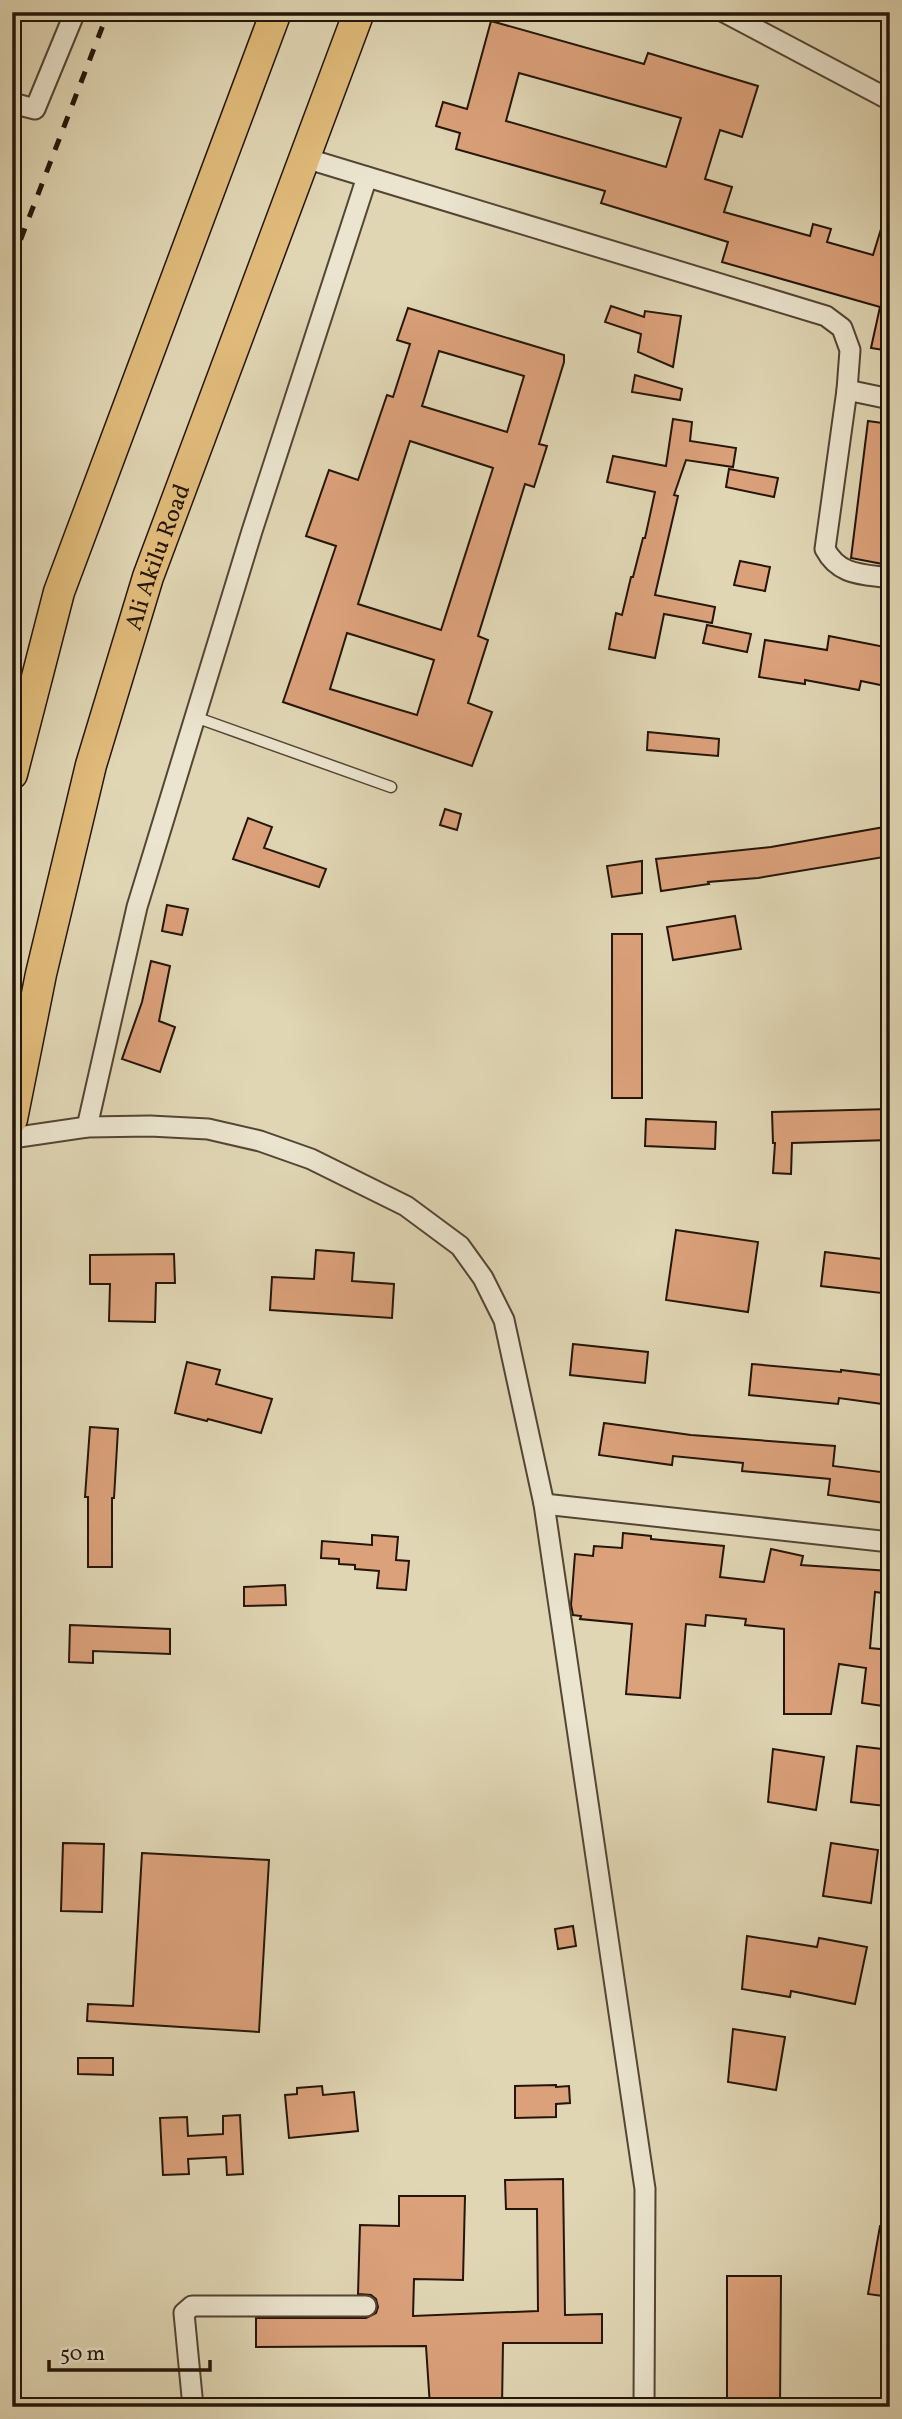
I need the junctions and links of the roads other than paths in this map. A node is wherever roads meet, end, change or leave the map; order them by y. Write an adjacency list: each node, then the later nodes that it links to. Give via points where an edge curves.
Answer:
1 (75, 12): 6 (street, via 35,109)
2 (276, 12): 13 (main road, via 59,593)
3 (359, 12): 7 (main road, Ali Akilu Road)
4 (724, 12): 5 (street)
5 (890, 100)
6 (12, 103)
7 (305, 158): 8 (street); 15 (main road, Ali Akilu Road, via 148,577 91,765)
8 (367, 177): 9 (street, via 826,316 842,328 850,350); 12 (street)
9 (847, 390): 10 (street); 11 (street, via 825,549 832,562 849,572)
10 (890, 399)
11 (890, 578)
12 (195, 717): 14 (lane); 16 (street, via 137,907)
13 (12, 774)
14 (391, 787)
15 (12, 1119)
16 (87, 1127): 17 (street); 18 (street, via 208,1129 260,1141 312,1159 406,1206 460,1246 504,1320)
17 (12, 1138)
18 (544, 1504): 19 (street); 22 (street, via 645,2189)
19 (890, 1542)
20 (366, 2306): 21 (street, via 192,2306 184,2314)
21 (193, 2407)
22 (643, 2407)

